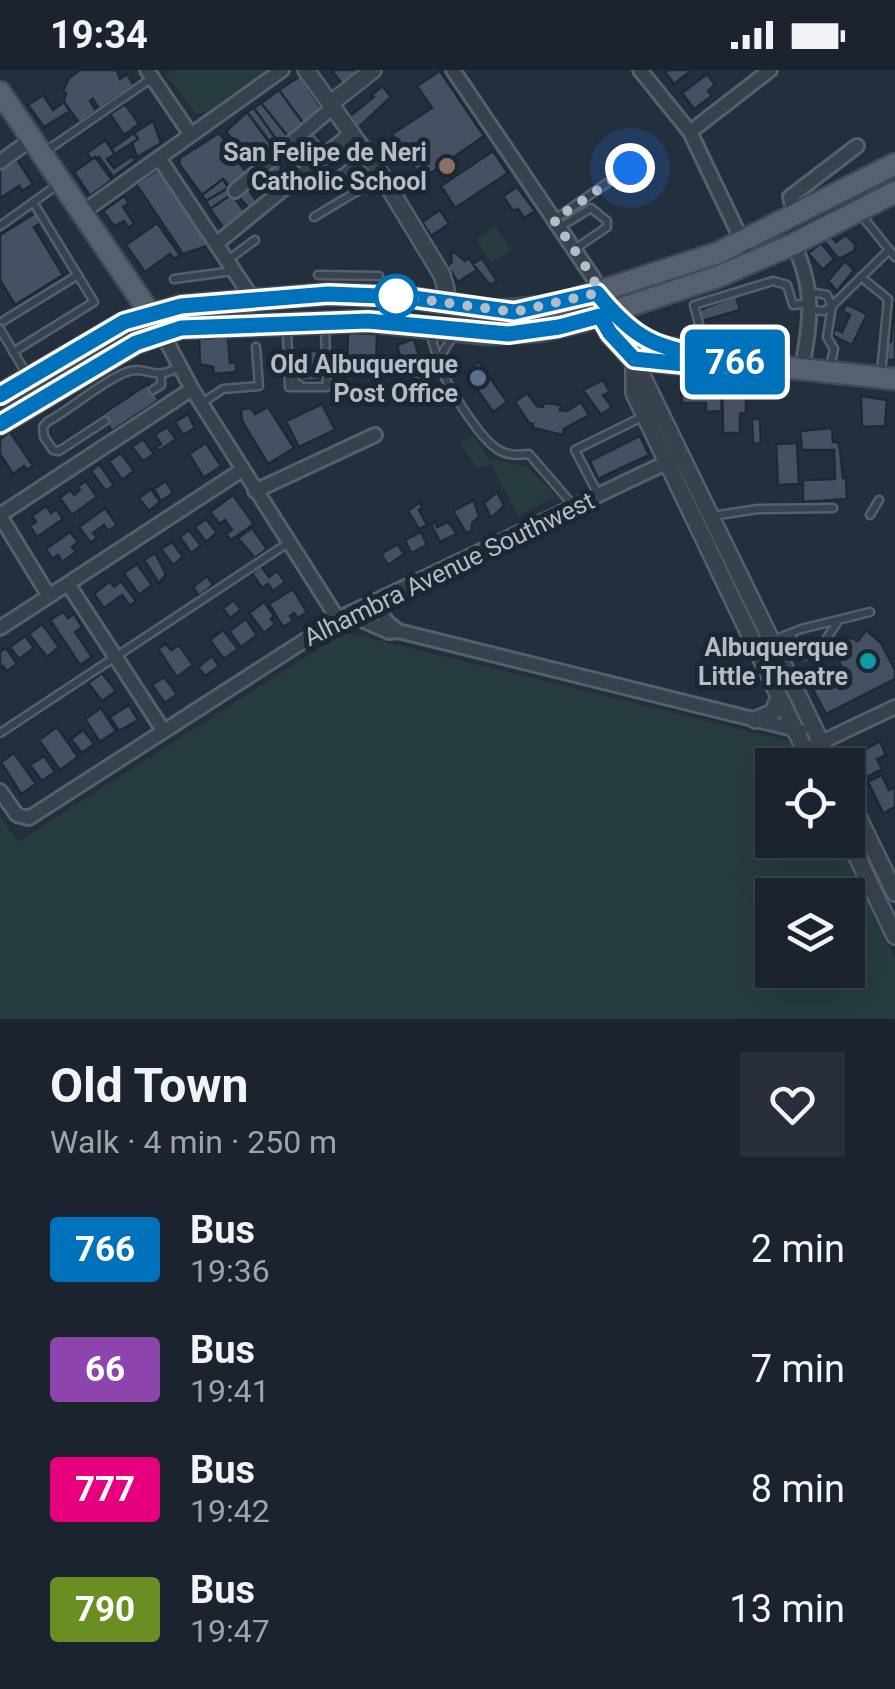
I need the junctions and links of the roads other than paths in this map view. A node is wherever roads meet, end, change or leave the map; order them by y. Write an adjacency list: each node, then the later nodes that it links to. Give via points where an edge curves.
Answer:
1 (282, 70): 12 (street)
2 (306, 70): 9 (street)
3 (373, 70): 9 (street)
4 (453, 70): 30 (street)
5 (640, 70): 10 (street)
6 (770, 70): 10 (street)
7 (154, 73): 12 (street); 13 (lane)
8 (1, 94): 13 (main road)
9 (332, 106): 11 (street); 23 (street)
10 (690, 132): 33 (street)
11 (352, 134): 15 (street); 20 (street)
12 (191, 135): 16 (street)
13 (37, 146): 17 (street); 22 (main road)
14 (858, 146): 28 (street, via 790,197)
15 (367, 154): 20 (lane, via 323,188); 21 (street)
16 (159, 158): 27 (street); 34 (street)
17 (0, 162)
18 (630, 168): 30 (lane)
19 (888, 168): 28 (main road); 35 (main road, via 796,227 789,234)
20 (309, 169): 34 (street)
21 (382, 176): 29 (lane); 48 (street, via 442,275)
22 (62, 181): 25 (lane); 27 (main road)
23 (235, 191)
24 (895, 192): 26 (main road)
25 (33, 202): 31 (lane); 40 (lane)
26 (859, 211): 35 (main road); 37 (lane)
27 (83, 212): 50 (main road)
28 (795, 215): 33 (main road)
29 (314, 218)
30 (556, 224): 36 (street); 36 (lane, via 592,208 606,221 607,227)
31 (0, 226)
32 (255, 240): 39 (lane)
33 (744, 242): 38 (street); 45 (main road)
34 (216, 244): 39 (street)
35 (794, 244): 38 (main road); 47 (street)
36 (574, 250): 45 (street)
37 (892, 254): 43 (lane)
38 (752, 263): 51 (main road)
39 (231, 266): 44 (lane); 46 (street)
40 (78, 275): 54 (lane); 60 (lane, via 94,302)
41 (318, 275): 42 (lane)
42 (379, 276)
43 (860, 277): 49 (lane); 70 (lane, via 888,300)
44 (174, 278)
45 (597, 293): 48 (main road, via 514,312); 51 (main road)
46 (252, 298): 48 (main road, via 328,294); 50 (main road)
47 (811, 302): 49 (lane, via 824,311); 49 (lane, via 827,295); 58 (lane, via 793,305 787,286 774,280 694,305); 65 (street)
48 (445, 303)
49 (832, 306): 66 (lane)
50 (151, 313): 57 (main road); 69 (main road)
51 (606, 314): 56 (main road, via 524,333); 58 (main road, via 645,340); 61 (main road, via 610,333)
52 (324, 321): 53 (main road); 53 (lane, via 327,387 289,388); 55 (main road)
53 (287, 322): 57 (main road)
54 (1, 323): 60 (lane)
55 (431, 326): 56 (main road); 62 (lane)
56 (457, 330): 62 (lane)
57 (162, 333): 64 (street); 67 (main road, via 136,343)
58 (699, 345): 63 (main road)
59 (256, 347): 76 (lane, via 259,386 224,389)
60 (14, 352): 69 (lane)
61 (634, 359): 63 (main road); 77 (street, via 632,385); 81 (street)
62 (438, 360): 86 (lane, via 490,444 512,455 529,454)
63 (736, 362): 65 (main road)
64 (179, 366): 68 (lane); 72 (street)
65 (802, 368): 66 (main road)
66 (829, 372): 70 (main road)
67 (104, 373): 68 (lane); 78 (lane, via 43,427 44,437 59,450); 79 (main road)
68 (162, 374): 71 (lane)
69 (30, 378): 74 (main road)
70 (888, 379)
71 (161, 385): 73 (lane); 75 (lane)
72 (192, 388): 75 (street); 76 (street)
73 (152, 390)
74 (0, 396)
75 (174, 400): 90 (street)
76 (201, 404): 82 (street)
77 (644, 416): 81 (street); 84 (lane, via 575,450)
78 (105, 421)
79 (0, 424)
80 (375, 435): 83 (street)
81 (674, 459): 84 (street, Alhambra Avenue Southwest); 89 (street); 102 (street)
82 (242, 470): 83 (street); 92 (street)
83 (256, 491): 91 (street)
84 (598, 495): 86 (street, Alhambra Avenue Southwest)
85 (879, 500): 88 (lane)
86 (574, 507): 94 (street, Alhambra Avenue Southwest)
87 (833, 508): 89 (lane)
88 (870, 515)
89 (711, 516): 101 (street)
90 (1, 521): 93 (street)
91 (288, 543): 96 (street); 103 (lane)
92 (68, 584): 93 (street); 103 (street)
93 (49, 596): 98 (street)
94 (376, 602): 96 (street, Alhambra Avenue Southwest); 99 (street)
95 (870, 612): 97 (lane)
96 (343, 617): 99 (street); 107 (street, Alhambra Avenue Southwest)
97 (839, 620): 100 (lane); 100 (lane, via 813,653 802,656)
98 (0, 628)
99 (398, 631): 106 (street)
100 (790, 634): 101 (lane)
101 (772, 641): 102 (lane); 110 (street)
102 (755, 648): 104 (street)
103 (115, 656): 107 (street); 109 (lane)
104 (779, 697): 106 (street, via 774,712); 108 (street)
105 (895, 707): 110 (street)
106 (755, 720): 108 (street)
107 (164, 730): 114 (street, Alhambra Avenue Southwest, via 33,816 21,818)
108 (795, 730): 110 (street); 111 (street)
109 (0, 733)
110 (820, 739): 112 (street); 113 (street)
111 (803, 748)
112 (814, 748)
113 (824, 748)
114 (0, 791)
115 (865, 829): 117 (street)
116 (858, 858): 118 (street)
117 (893, 883): 118 (street)
118 (872, 888): 119 (street)
119 (895, 936)

